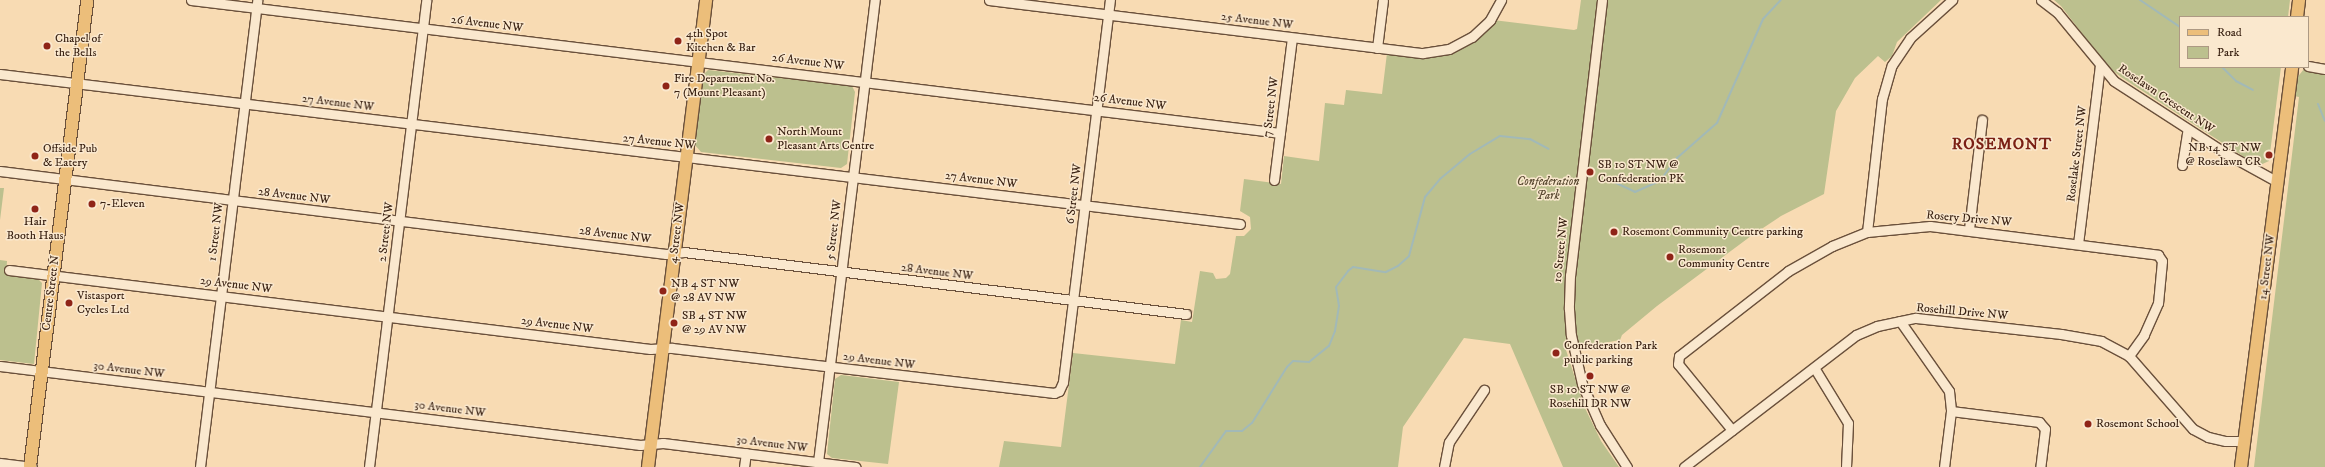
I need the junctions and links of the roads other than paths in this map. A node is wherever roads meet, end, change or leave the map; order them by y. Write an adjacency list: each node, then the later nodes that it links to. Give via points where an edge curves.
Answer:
1 (87, 0): 27 (main road, Centre Street N)
2 (191, 0): 14 (street, 26 Avenue NW)
3 (426, 0): 17 (street, 2 Street NW)
4 (706, 0): 20 (main road, 4 Street NW)
5 (875, 0): 26 (street, 5 Street NW)
6 (989, 0): 15 (street, 25 Avenue NW)
7 (1110, 0): 15 (street, 6 Street NW)
8 (1383, 0): 19 (street)
9 (1501, 0): 19 (street, 25 Avenue NW, via 1484,26 1457,46 1422,53)
10 (1602, 0): 82 (street, 10 Street NW, via 1570,274 1570,316 1576,362 1582,384 1600,425)
11 (1952, 0): 46 (street, via 1910,38 1892,65 1882,100)
12 (2041, 0): 21 (street, Roselawn Crescent NW, via 2057,12)
13 (2299, 0): 16 (main road)
14 (256, 4): 17 (street, 26 Avenue NW); 28 (street, 1 Street NW)
15 (1108, 14): 18 (street, 25 Avenue NW); 29 (street, 6 Street NW)
16 (2297, 16)
17 (422, 28): 20 (street, 26 Avenue NW); 31 (street, 2 Street NW)
18 (1292, 38): 19 (street, 25 Avenue NW); 33 (street, 7 Street NW)
19 (1377, 48)
20 (698, 62): 26 (street, 26 Avenue NW); 34 (main road, 4 Street NW)
21 (2100, 66): 32 (street, Roselawn Crescent NW, via 2114,81); 47 (street, Roselake Street NW)
22 (2309, 66): 24 (street)
23 (2292, 68): 40 (main road, 14 Street NW)
24 (2325, 68)
25 (0, 74): 27 (street, 27 Avenue NW)
26 (865, 81): 29 (street, 26 Avenue NW); 37 (street, 5 Street NW)
27 (77, 83): 28 (street, 27 Avenue NW); 38 (main road, Centre Street N)
28 (244, 104): 31 (street, 27 Avenue NW); 41 (street, 1 Street NW)
29 (1097, 110): 33 (street, 26 Avenue NW); 42 (street, 6 Street NW)
30 (1982, 120): 45 (street)
31 (411, 125): 34 (street, 27 Avenue NW); 43 (street, 2 Street NW)
32 (2188, 129): 35 (street); 40 (street, Roselawn Crescent NW, via 2261,175)
33 (1280, 133): 39 (street, 7 Street NW)
34 (686, 158): 37 (street, 27 Avenue NW); 48 (main road, 4 Street NW)
35 (2182, 165)
36 (0, 171): 38 (street, 28 Avenue NW)
37 (853, 177): 42 (street, 27 Avenue NW); 50 (street, 5 Street NW)
38 (65, 179): 41 (street, 28 Avenue NW); 51 (main road, Centre Street N)
39 (1274, 180)
40 (2278, 182): 69 (main road, 14 Street NW)
41 (232, 200): 43 (street, 28 Avenue NW); 52 (street, 1 Street NW)
42 (1085, 205): 44 (street, 27 Avenue NW); 53 (street, 6 Street NW)
43 (399, 221): 48 (street, 28 Avenue NW, via 666,254); 55 (street, 2 Street NW)
44 (1240, 224)
45 (1969, 229): 46 (street, Rosery Drive NW, via 1930,226); 47 (street, Rosery Drive NW)
46 (1866, 232): 68 (street, Rosery Drive NW, via 1832,246 1788,271 1679,356 1678,364)
47 (2078, 244): 58 (street, Rosery Drive NW, via 2158,255 2162,261 2158,303 2144,335)
48 (675, 253): 50 (street, 28 Avenue NW); 57 (main road, 4 Street NW)
49 (9, 270): 51 (street, 29 Avenue NW)
50 (841, 272): 53 (street, 28 Avenue NW); 60 (street, 5 Street NW)
51 (53, 275): 52 (street, 29 Avenue NW); 62 (main road, Centre Street N)
52 (221, 296): 55 (street, 29 Avenue NW); 65 (street, 1 Street NW)
53 (1073, 300): 54 (street, 28 Avenue NW); 64 (street, 6 Street NW, via 1063,382)
54 (1186, 314)
55 (388, 316): 57 (street, 29 Avenue NW, via 650,349); 67 (street, 2 Street NW)
56 (1900, 321): 58 (street, Rosehill Drive NW, via 1931,319 2061,334 2101,341); 61 (street, Rosehill Drive NW, via 1877,326 1856,336); 66 (street, via 1944,381 1949,391)
57 (663, 348): 60 (street, 29 Avenue NW); 70 (main road, 4 Street NW)
58 (2129, 356): 69 (street, Rosehill Drive NW, via 2193,429 2208,437)
59 (0, 366): 62 (street, 30 Avenue NW)
60 (830, 367): 64 (street, 29 Avenue NW, via 1049,394); 72 (street, 5 Street NW)
61 (1815, 369): 68 (street, Rosehill Drive NW); 84 (street, via 1848,423)
62 (41, 372): 65 (street, 30 Avenue NW); 75 (main road, Centre Street N)
63 (1484, 390): 81 (street, via 1449,442)
64 (1059, 391)
65 (209, 392): 67 (street, 30 Avenue NW); 76 (street, 1 Street NW)
66 (1951, 411): 85 (street); 86 (street, via 2039,422 2045,429)
67 (376, 412): 70 (street, 30 Avenue NW, via 640,445); 77 (street, 2 Street NW)
68 (1732, 430): 83 (street, Rosehill Drive NW)
69 (2244, 441): 87 (main road, 14 Street NW)
70 (651, 444): 71 (street, 30 Avenue NW); 78 (main road, 4 Street NW)
71 (746, 453): 72 (street, 30 Avenue NW); 79 (street)
72 (818, 462): 74 (street, 30 Avenue NW)
73 (0, 463): 75 (street)
74 (842, 466): 80 (street, 30 Avenue NW)
75 (31, 467)
76 (200, 467)
77 (369, 467)
78 (648, 467)
79 (744, 467)
80 (856, 467)
81 (1444, 467)
82 (1627, 467)
83 (1684, 467)
84 (1846, 467)
85 (1944, 467)
86 (2040, 467)
87 (2241, 467)

